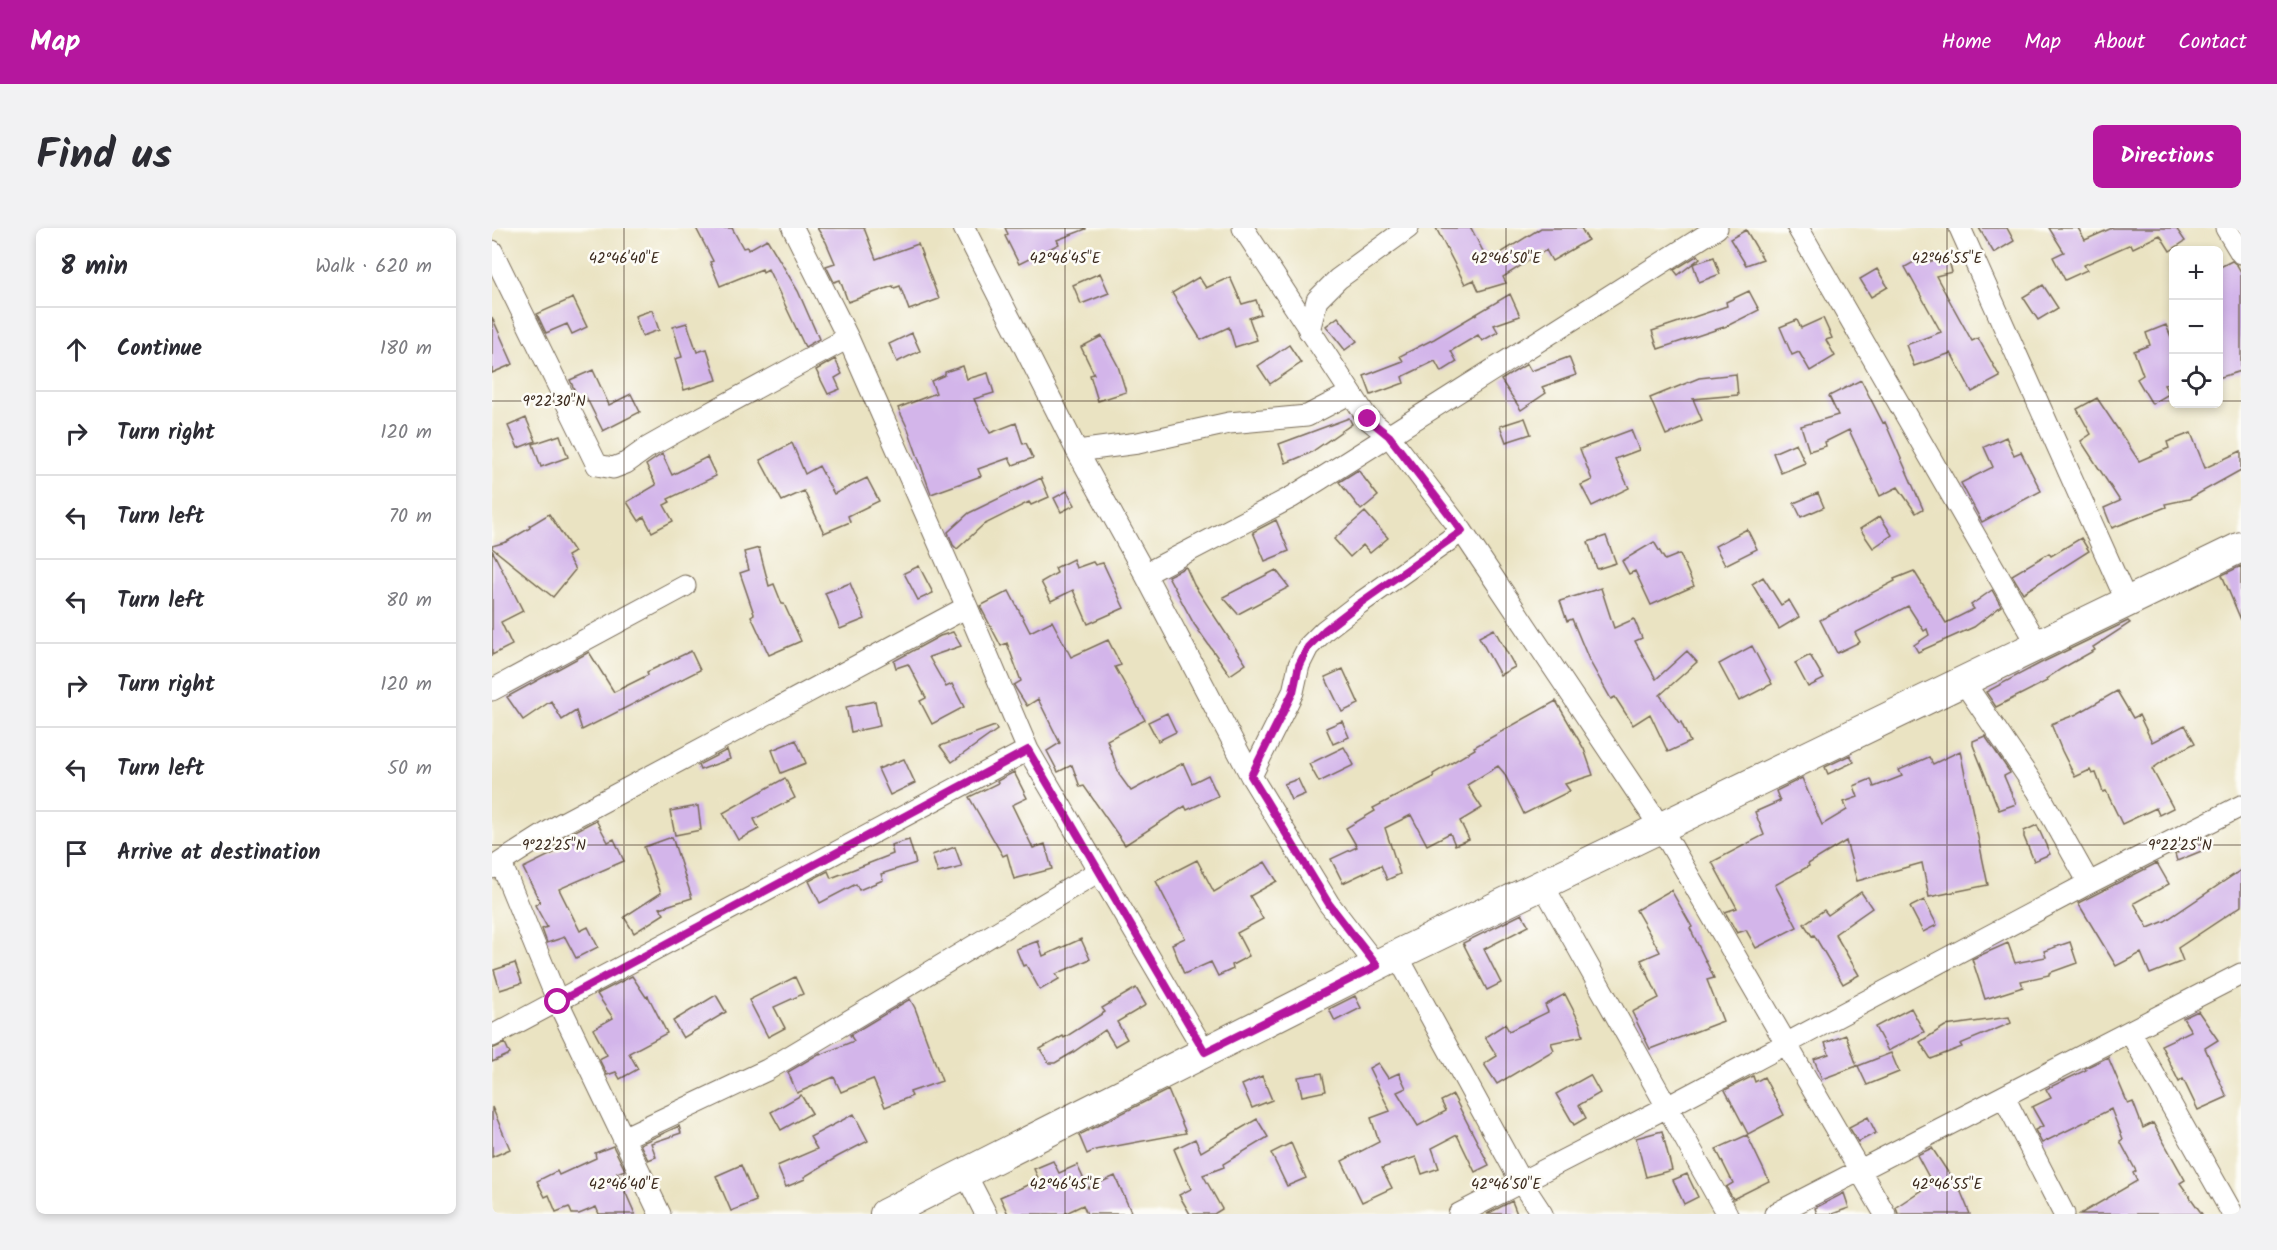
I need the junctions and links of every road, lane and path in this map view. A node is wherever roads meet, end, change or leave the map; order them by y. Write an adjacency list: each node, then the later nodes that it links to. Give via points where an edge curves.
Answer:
1 (793, 228): 12 (street)
2 (964, 228): 15 (street)
3 (1243, 228): 11 (street)
4 (1408, 228): 11 (street, via 1338,279 1317,300)
5 (1717, 228): 14 (street)
6 (1798, 228): 22 (street)
7 (1960, 228): 20 (street)
8 (2226, 228): 10 (street)
9 (492, 251): 12 (street, via 597,465 607,468 626,463)
10 (2241, 253)
11 (1309, 331): 13 (street)
12 (848, 338): 21 (street)
13 (1350, 393): 14 (street, via 1368,419); 15 (street, via 1307,416 1229,423 1138,443)
14 (1389, 436): 16 (street); 18 (street, via 1292,497)
15 (1077, 451): 18 (street)
16 (1462, 531): 26 (street, via 1360,603 1308,647 1293,692); 28 (street)
17 (2241, 547): 20 (main road)
18 (1145, 574): 26 (street)
19 (685, 586): 24 (street)
20 (2127, 602): 22 (main road)
21 (968, 607): 25 (street); 29 (street, via 561,824)
22 (2038, 645): 23 (main road)
23 (1963, 681): 28 (main road); 31 (street, via 2037,789)
24 (492, 690)
25 (1028, 750): 30 (street); 35 (street)
26 (1251, 776): 33 (street, via 1329,904)
27 (2241, 806): 31 (street)
28 (1661, 828): 32 (main road); 38 (street)
29 (497, 865): 35 (street)
30 (1100, 871): 39 (street); 42 (street, via 767,1070)
31 (2089, 882): 38 (street)
32 (1543, 885): 33 (main road); 41 (street)
33 (1387, 960): 39 (main road); 45 (street)
34 (2241, 974): 36 (street)
35 (558, 1002): 37 (street); 42 (street)
36 (2130, 1032): 40 (street); 46 (street)
37 (492, 1036)
38 (1786, 1043): 41 (street); 43 (street)
39 (1205, 1052): 44 (main road)
40 (2004, 1097): 43 (street); 55 (street)
41 (1667, 1107): 45 (street); 52 (street)
42 (623, 1138): 47 (street)
43 (1860, 1170): 53 (street); 54 (street)
44 (965, 1173): 48 (main road); 49 (street)
45 (1521, 1182): 50 (street); 51 (street)
46 (2231, 1211)
47 (660, 1214)
48 (885, 1214)
49 (986, 1214)
50 (1459, 1214)
51 (1542, 1214)
52 (1727, 1214)
53 (1775, 1214)
54 (1885, 1214)
55 (2064, 1214)

